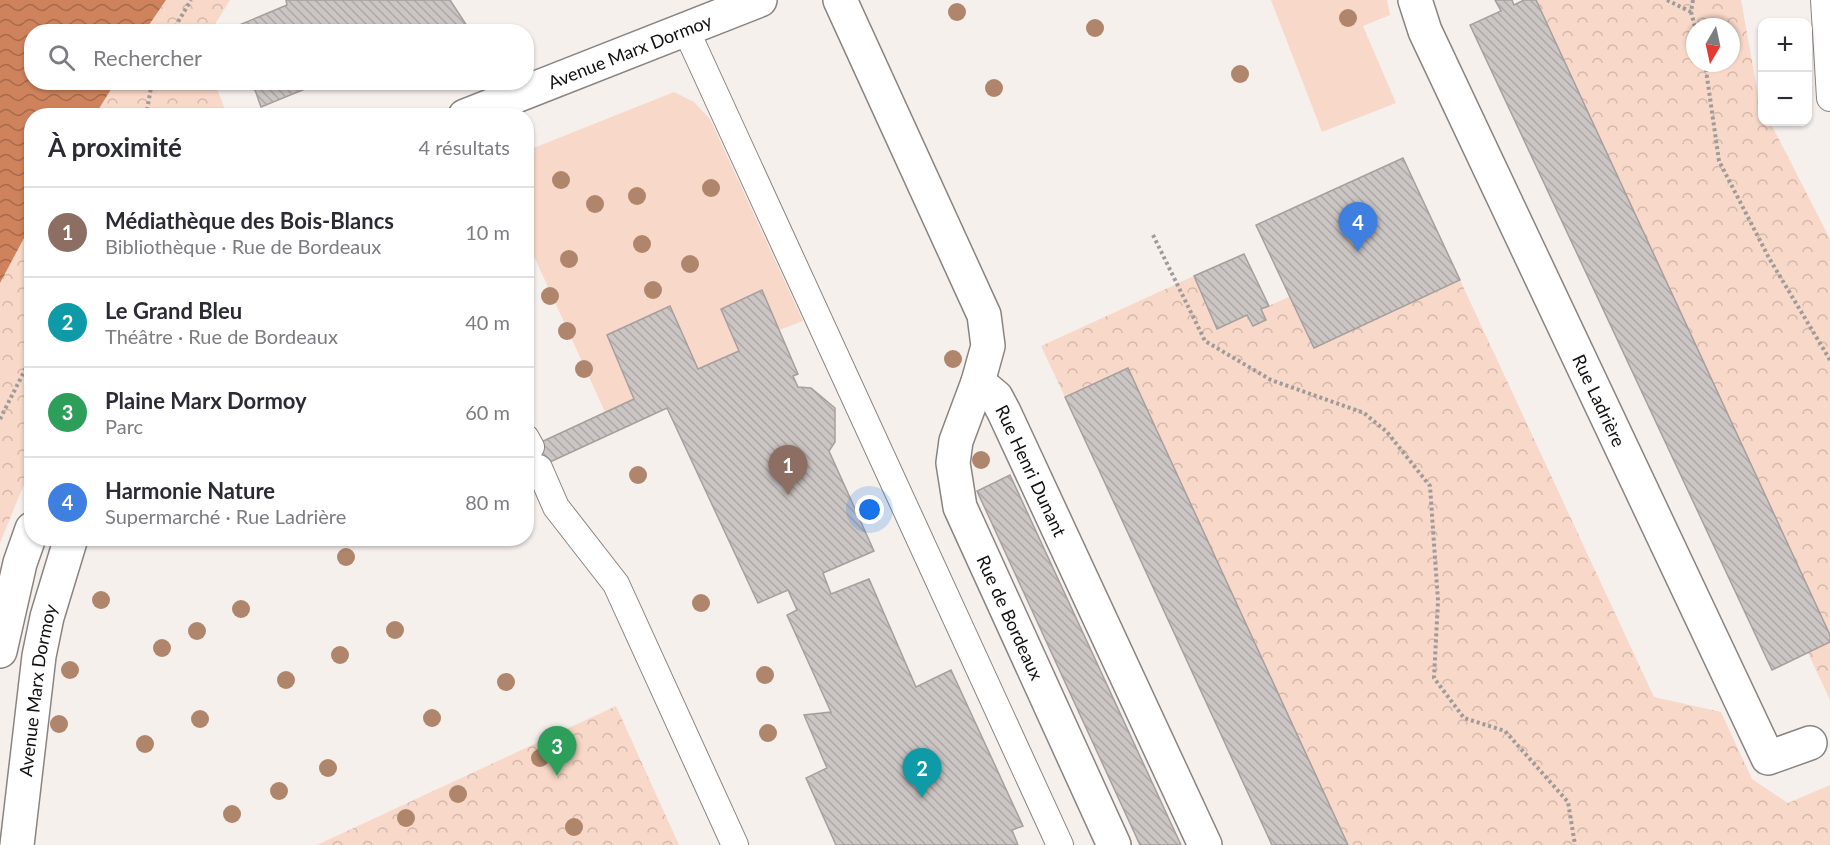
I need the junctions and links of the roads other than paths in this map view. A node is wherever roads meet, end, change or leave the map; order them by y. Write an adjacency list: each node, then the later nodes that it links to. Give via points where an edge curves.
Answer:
1 (760, 0): 5 (street, Avenue Marx Dormoy)
2 (840, 0): 10 (street, via 984,315 988,346)
3 (1415, 0): 15 (street, Rue Ladrière, via 1425,31 1768,758)
4 (1824, 0): 8 (lane)
5 (686, 30): 6 (street, Avenue Marx Dormoy); 18 (lane)
6 (534, 89)
7 (532, 90): 9 (street, Avenue Marx Dormoy)
8 (1830, 98)
9 (486, 108)
10 (978, 382): 19 (street, Rue de Bordeaux, via 956,441 953,463 960,507); 20 (street, Rue Henri Dunant, via 996,397 1004,412)
11 (534, 456): 17 (lane, via 556,507 616,584)
12 (26, 546): 14 (street)
13 (69, 546): 16 (street, Avenue Marx Dormoy, via 39,656)
14 (0, 651)
15 (1810, 743)
16 (17, 845)
17 (735, 845)
18 (1059, 845)
19 (1114, 845)
20 (1205, 845)

